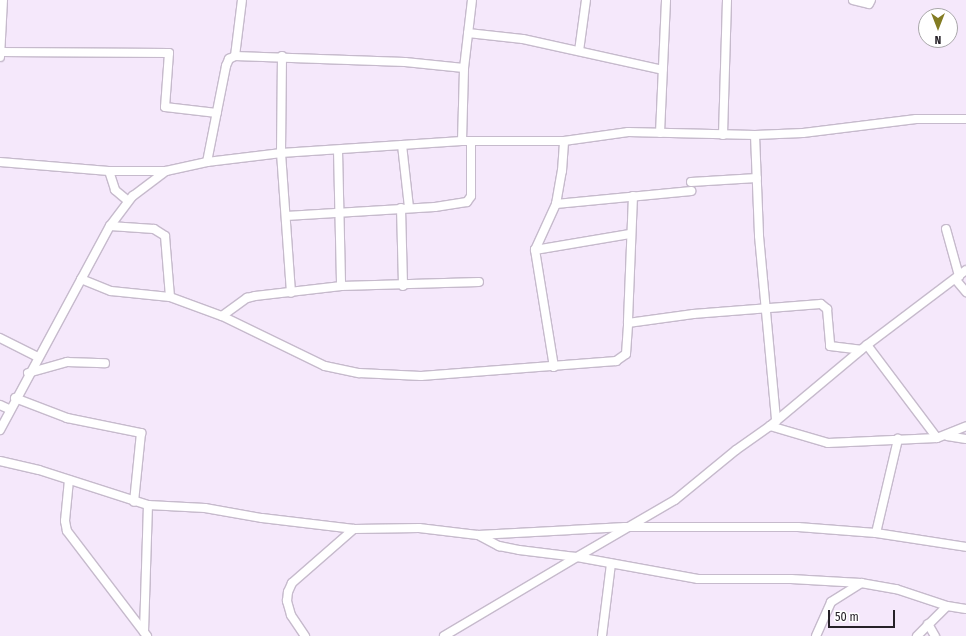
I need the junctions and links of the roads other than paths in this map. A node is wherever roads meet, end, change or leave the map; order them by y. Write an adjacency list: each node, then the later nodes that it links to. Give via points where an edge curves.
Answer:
1 (3, 0): 11 (street)
2 (242, 0): 12 (street)
3 (472, 0): 9 (street)
4 (586, 0): 10 (street)
5 (666, 0): 15 (street)
6 (727, 0): 19 (street)
7 (853, 0): 8 (street, via 869,4)
8 (871, 0)
9 (468, 33): 10 (street, via 523,39); 14 (street)
10 (579, 51): 15 (street)
11 (0, 54): 16 (street, via 169,53 165,107)
12 (235, 56): 13 (street); 16 (street, via 228,62)
13 (282, 56): 14 (street, via 405,62); 26 (street)
14 (464, 68): 21 (street)
15 (663, 70): 18 (street)
16 (217, 113): 28 (street)
17 (966, 120): 20 (street, via 916,119 803,133)
18 (660, 133): 19 (street); 22 (street, via 614,132)
19 (723, 135): 20 (street)
20 (755, 136): 31 (street)
21 (462, 141): 23 (street); 24 (street)
22 (564, 141): 23 (street); 36 (street)
23 (471, 143): 37 (street, via 470,200 435,207)
24 (402, 145): 25 (street); 37 (street)
25 (338, 150): 26 (street); 38 (street)
26 (281, 153): 28 (street); 39 (street)
27 (0, 162): 29 (street)
28 (207, 162): 30 (street)
29 (109, 171): 30 (street); 35 (street, via 115,190)
30 (166, 171): 35 (street)
31 (757, 178): 32 (street); 53 (street)
32 (690, 182)
33 (690, 191): 34 (street)
34 (633, 196): 36 (street); 42 (street)
35 (128, 201): 40 (street)
36 (556, 204): 43 (street)
37 (405, 208): 38 (street); 49 (street)
38 (338, 212): 39 (street); 48 (street)
39 (286, 216): 51 (street)
40 (110, 226): 46 (street); 52 (street, via 154,229 165,236)
41 (946, 229): 45 (street)
42 (630, 234): 43 (street); 55 (street)
43 (535, 250): 60 (street)
44 (966, 270): 45 (street)
45 (957, 278): 50 (street); 57 (street)
46 (81, 279): 52 (street, via 111,291); 58 (street)
47 (479, 282): 49 (street)
48 (341, 286): 49 (street); 51 (street)
49 (403, 286)
50 (966, 292)
51 (291, 293): 54 (street, via 250,297)
52 (170, 297): 54 (street)
53 (767, 307): 55 (street); 57 (street, via 825,306 830,346); 65 (street)
54 (222, 316): 60 (street, via 339,370 421,376)
55 (628, 323): 60 (street, via 626,354 622,358 616,361)
56 (0, 338): 58 (street)
57 (864, 348): 65 (street); 69 (street)
58 (38, 357): 61 (street)
59 (105, 363): 61 (street, via 68,362)
60 (554, 367)
61 (28, 374): 62 (street)
62 (15, 398): 64 (street); 74 (street, via 68,418 140,433)
63 (0, 405): 64 (street)
64 (9, 409): 67 (street)
65 (773, 424): 70 (street, via 821,442); 76 (street, via 736,450 675,500)
66 (966, 426): 68 (street)
67 (0, 430)
68 (947, 436): 69 (street); 71 (street)
69 (937, 438): 70 (street)
70 (898, 439): 78 (street)
71 (966, 439)
72 (0, 461): 73 (street)
73 (69, 480): 74 (street); 87 (street, via 65,521 68,531)
74 (134, 502): 75 (street)
75 (148, 505): 77 (street, via 205,508); 87 (street)
76 (625, 527): 78 (street, via 798,527); 79 (street); 81 (street)
77 (354, 529): 79 (street, via 419,528); 88 (street, via 292,583 287,601 291,615)
78 (876, 533): 80 (street)
79 (478, 535): 81 (street, via 499,546)
80 (966, 547)
81 (577, 557): 82 (street); 89 (street)
82 (611, 564): 83 (street, via 698,579 785,578); 90 (street)
83 (862, 583): 84 (street, via 913,593); 91 (street, via 831,602)
84 (947, 606): 85 (street); 86 (street)
85 (966, 609)
86 (928, 624): 92 (street); 93 (street)
87 (145, 634)
88 (305, 636)
89 (444, 636)
90 (602, 636)
91 (816, 636)
92 (917, 636)
93 (935, 636)

